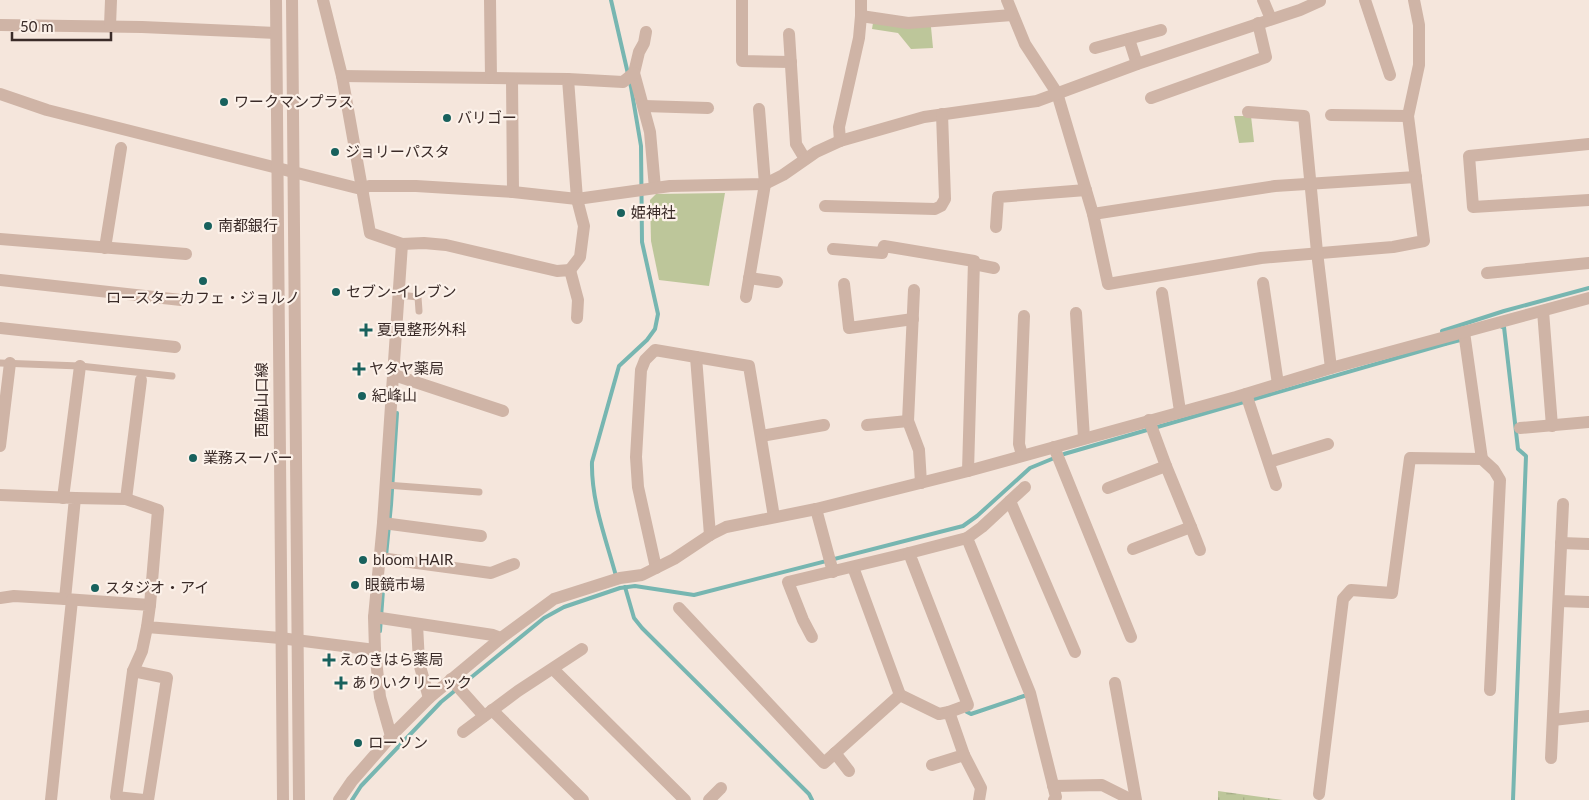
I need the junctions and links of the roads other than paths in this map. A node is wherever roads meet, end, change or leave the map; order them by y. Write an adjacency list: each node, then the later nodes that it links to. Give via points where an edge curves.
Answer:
1 (111, 0): 18 (street)
2 (276, 0): 21 (street, 西脇山口線)
3 (292, 0): 48 (street)
4 (323, 0): 29 (street)
5 (490, 0): 30 (street)
6 (742, 0): 25 (street, via 742,61)
7 (861, 0): 14 (street)
8 (1007, 0): 13 (street)
9 (1263, 0): 15 (street)
10 (1321, 0): 15 (street)
11 (1365, 0): 28 (street)
12 (1414, 0): 42 (street, via 1419,26 1419,65)
13 (1012, 15): 14 (street, via 908,23); 33 (street, via 1025,44)
14 (861, 16): 43 (street, via 839,127)
15 (1271, 19): 16 (street)
16 (1258, 23): 26 (street); 35 (street, via 1266,57)
17 (0, 25): 18 (street)
18 (110, 26): 21 (street)
19 (1161, 30): 23 (street)
20 (646, 32): 27 (street)
21 (276, 33): 47 (street, 西脇山口線)
22 (789, 34): 25 (street)
23 (1129, 39): 24 (street); 26 (street)
24 (1094, 48)
25 (791, 62): 46 (street, via 796,144)
26 (1137, 64): 33 (street)
27 (631, 75): 32 (street, via 623,82); 36 (street)
28 (1390, 75)
29 (342, 76): 30 (street); 52 (street)
30 (491, 78): 31 (street)
31 (512, 79): 32 (street); 55 (street)
32 (568, 79): 56 (street)
33 (1056, 93): 40 (street, via 1037,101); 54 (street)
34 (0, 94): 47 (street, via 47,110)
35 (1152, 98)
36 (644, 106): 37 (street); 53 (street, via 650,132)
37 (708, 108)
38 (759, 110): 51 (street)
39 (1248, 112): 50 (street, via 1304,116)
40 (942, 114): 43 (street); 58 (street, via 944,199 941,206 935,209)
41 (1331, 115): 42 (street)
42 (1408, 116): 49 (street)
43 (840, 141): 46 (street)
44 (1589, 144): 57 (street, via 1468,156 1473,207)
45 (121, 148): 63 (street)
46 (805, 159): 51 (street)
47 (276, 168): 48 (street); 159 (street, 西脇山口線)
48 (294, 174): 52 (street); 161 (street)
49 (1416, 177): 50 (street); 65 (street, via 1424,241 1393,247)
50 (1310, 183): 59 (street); 65 (street)
51 (765, 184): 53 (street); 72 (street)
52 (362, 189): 55 (street, via 370,186 416,186); 62 (street, via 370,233)
53 (646, 189): 56 (street)
54 (1086, 190): 59 (street); 60 (street, via 998,197)
55 (513, 192): 56 (street)
56 (577, 200): 70 (street, via 584,226 580,257)
57 (1589, 200)
58 (825, 206)
59 (1094, 214): 65 (street, via 1108,284 1261,258)
60 (996, 227)
61 (0, 239): 63 (street)
62 (402, 244): 70 (street, via 446,245 557,271); 79 (street)
63 (105, 248): 66 (street)
64 (833, 249): 68 (street, via 882,252 884,246 974,261)
65 (1317, 252): 95 (street)
66 (186, 254)
67 (1589, 263): 71 (street)
68 (974, 264): 69 (street); 119 (street)
69 (994, 268)
70 (570, 270): 87 (street, via 578,300)
71 (1488, 273)
72 (749, 278): 74 (street); 80 (street)
73 (0, 280): 82 (street)
74 (777, 282)
75 (1263, 283): 99 (street)
76 (844, 284): 88 (street, via 849,328)
77 (914, 290): 88 (street)
78 (1162, 293): 102 (street)
79 (403, 296): 83 (lane, via 418,297); 97 (street)
80 (746, 297)
81 (1589, 298): 84 (street)
82 (181, 300)
83 (418, 311)
84 (1543, 311): 90 (street); 108 (street)
85 (1076, 313): 111 (street)
86 (1024, 316): 115 (street)
87 (577, 318)
88 (913, 319): 104 (street)
89 (0, 328): 91 (street)
90 (1464, 338): 95 (street, via 1442,338); 116 (street)
91 (175, 347)
92 (696, 357): 110 (street, via 749,366); 135 (street); 146 (street, via 655,350 641,370 636,457 638,487)
93 (5, 363): 94 (lane); 113 (street)
94 (80, 366): 96 (lane); 127 (street)
95 (1332, 368): 99 (street)
96 (172, 376)
97 (398, 376): 101 (street); 121 (street)
98 (141, 380): 128 (street)
99 (1278, 384): 100 (street)
100 (1246, 394): 102 (street); 117 (street)
101 (503, 411)
102 (1180, 411): 103 (street)
103 (1149, 420): 111 (street); 118 (street)
104 (908, 421): 106 (street); 120 (street, via 919,450)
105 (1589, 422): 108 (street)
106 (867, 425)
107 (824, 426): 110 (street)
108 (1552, 426): 109 (street)
109 (1520, 428)
110 (760, 436): 132 (street)
111 (1084, 438): 114 (street)
112 (1328, 444): 117 (street)
113 (0, 446)
114 (1054, 447): 115 (street); 158 (street)
115 (1022, 455): 119 (street)
116 (1482, 459): 169 (street, via 1500,480); 185 (street, via 1410,458 1392,593 1351,590 1343,599)
117 (1269, 462): 122 (street)
118 (1166, 466): 124 (street); 134 (street)
119 (968, 471): 120 (street)
120 (921, 483): 131 (street)
121 (391, 485): 125 (lane); 133 (street)
122 (1276, 486)
123 (1025, 487): 129 (street)
124 (1108, 488)
125 (478, 492)
126 (0, 495): 127 (street)
127 (69, 498): 128 (street); 149 (street)
128 (126, 499): 152 (street, via 158,510)
129 (1010, 501): 137 (street); 164 (street)
130 (1563, 504): 138 (street)
131 (816, 509): 132 (street); 147 (street)
132 (774, 517): 135 (street, via 726,527)
133 (388, 524): 136 (street); 143 (street)
134 (1190, 527): 140 (street); 141 (street)
135 (710, 535): 146 (street)
136 (481, 536)
137 (967, 538): 142 (street); 183 (street, via 1030,693)
138 (1561, 543): 139 (street); 150 (street)
139 (1589, 544)
140 (1133, 549)
141 (1200, 550)
142 (908, 553): 145 (street); 172 (street, via 968,705)
143 (385, 558): 144 (street, via 491,573); 154 (street)
144 (514, 564)
145 (853, 567): 147 (street); 170 (street)
146 (656, 568): 160 (street, via 642,575 617,579 554,599)
147 (833, 572): 157 (street, via 788,582)
148 (0, 598): 149 (street)
149 (68, 600): 152 (street); 186 (street)
150 (1559, 601): 151 (street); 175 (street)
151 (1589, 602)
152 (150, 605): 156 (street)
153 (679, 608): 178 (street, via 824,762)
154 (378, 618): 155 (street); 163 (street)
155 (417, 624): 160 (street); 171 (street, via 419,663)
156 (148, 627): 159 (street); 166 (street)
157 (812, 637)
158 (1131, 637)
159 (280, 638): 161 (street); 189 (street, 西脇山口線)
160 (501, 638): 167 (street)
161 (298, 640): 163 (street); 190 (street)
162 (582, 649): 165 (street)
163 (375, 650): 176 (street, via 380,697)
164 (1075, 652)
165 (553, 669): 173 (street); 193 (street)
166 (133, 671): 187 (street, via 116,797); 188 (street, via 167,678)
167 (450, 679): 171 (street); 173 (street)
168 (1115, 683): 197 (street)
169 (1490, 690)
170 (900, 695): 172 (street, via 940,714); 178 (street)
171 (429, 698): 176 (street)
172 (949, 712): 179 (street)
173 (488, 713): 177 (street); 192 (street)
174 (1589, 716): 175 (street)
175 (1553, 720): 180 (street)
176 (395, 732): 191 (street)
177 (463, 732)
178 (835, 753): 182 (street)
179 (964, 755): 181 (street); 195 (street, via 982,788)
180 (1551, 758)
181 (932, 765)
182 (849, 771)
183 (1053, 786): 196 (street); 197 (street, via 1102,785)
184 (721, 788): 194 (street)
185 (1319, 794)
186 (51, 800)
187 (144, 800)
188 (148, 800)
189 (283, 800)
190 (299, 800)
191 (339, 800)
192 (583, 800)
193 (685, 800)
194 (709, 800)
195 (979, 800)
196 (1054, 800)
197 (1134, 800)

